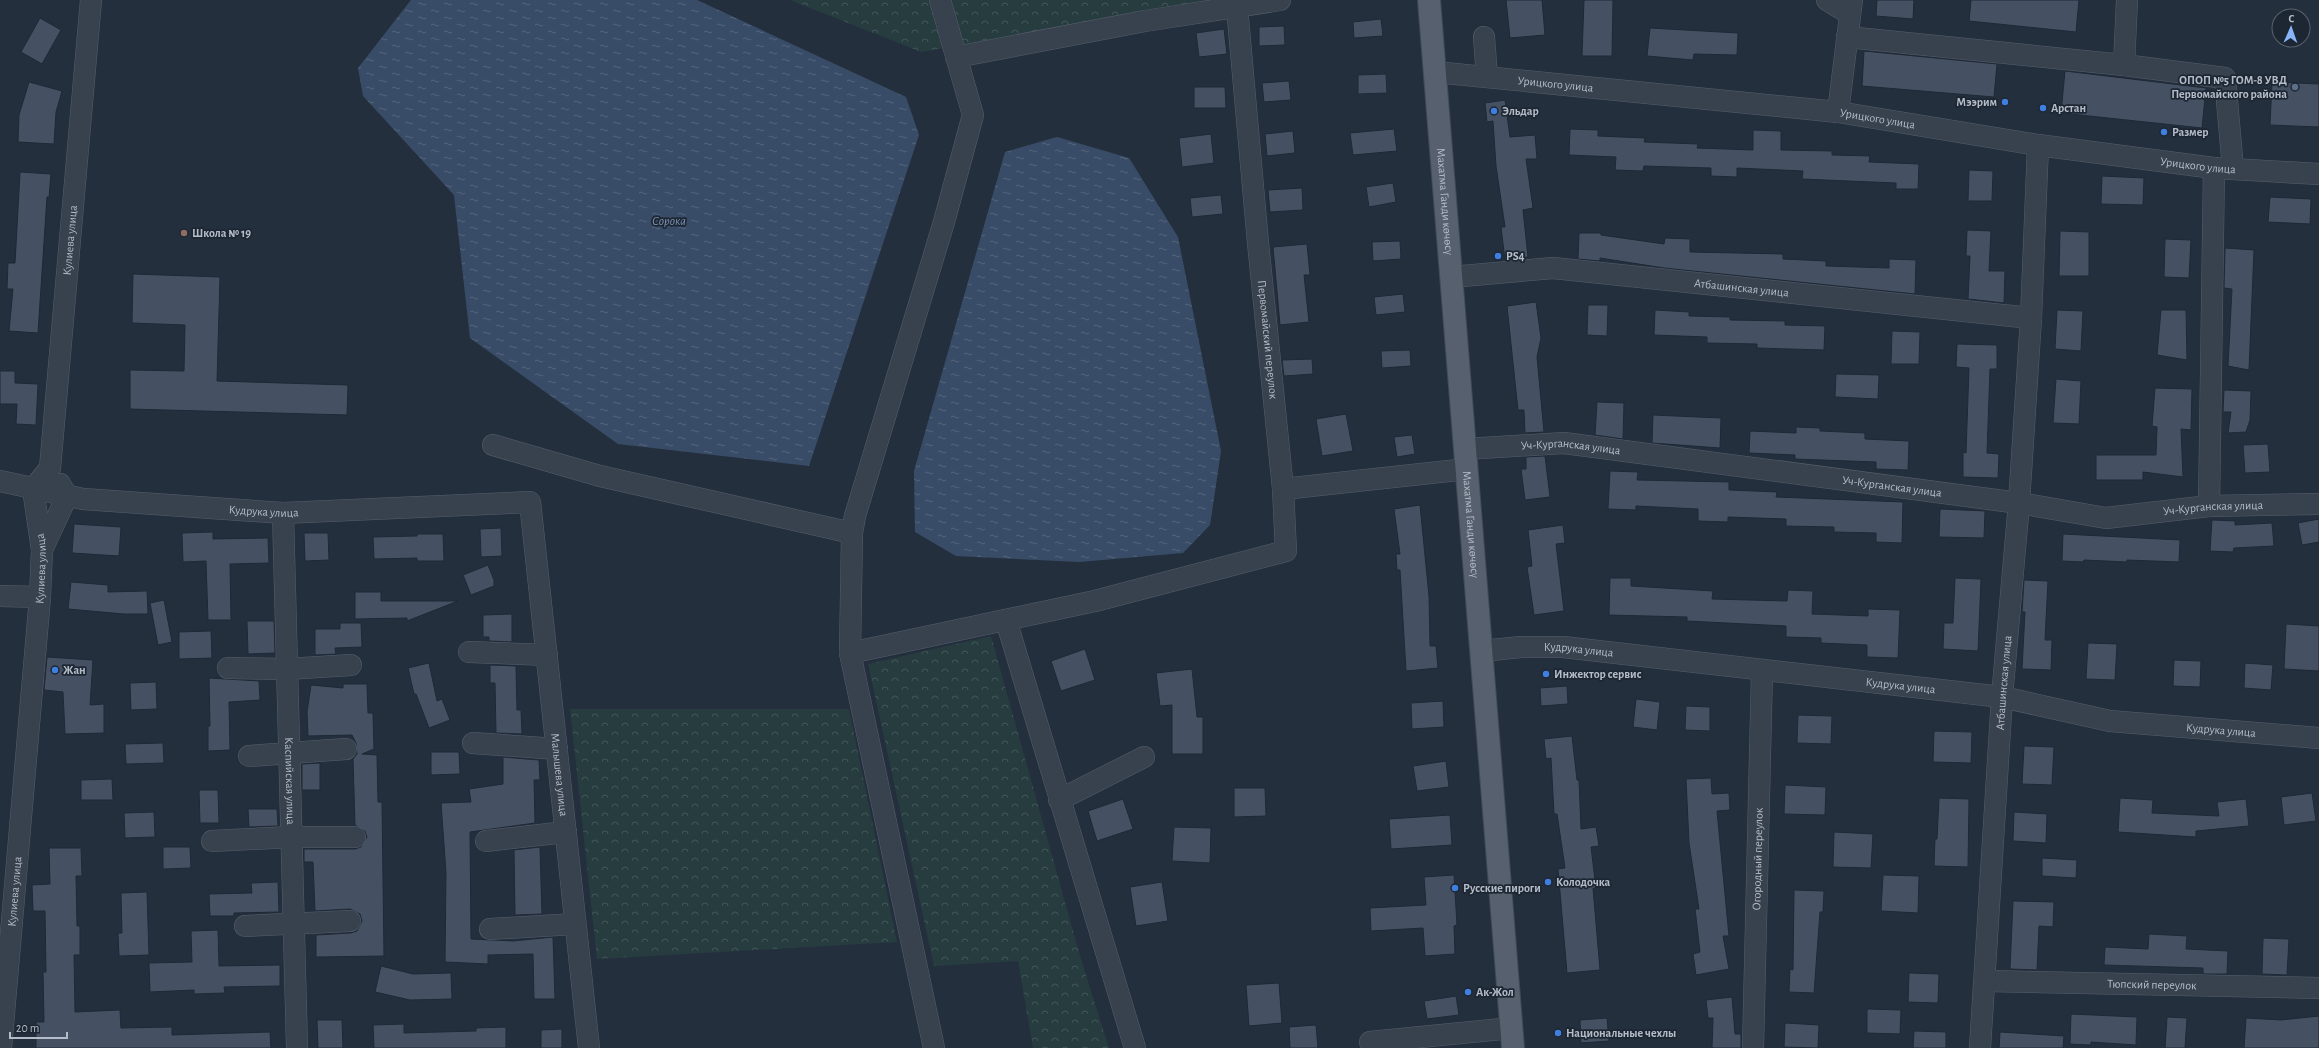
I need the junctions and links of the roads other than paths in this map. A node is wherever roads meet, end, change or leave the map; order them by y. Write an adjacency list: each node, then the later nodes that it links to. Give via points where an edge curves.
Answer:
1 (91, 0): 23 (street, Кулиева улица)
2 (940, 0): 11 (street)
3 (1280, 0): 7 (street)
4 (1429, 0): 13 (main road, Махатма Ганди көчөсү)
5 (1827, 0): 8 (street)
6 (2127, 0): 12 (street)
7 (1237, 6): 11 (street); 26 (street, Первомайский переулок)
8 (1851, 7): 9 (street)
9 (1847, 37): 12 (street); 15 (street)
10 (1484, 38): 14 (street)
11 (956, 57): 33 (street, via 972,115 944,222 854,516)
12 (2124, 66): 17 (street, via 2225,78)
13 (1435, 72): 14 (street, Урицкого улица); 19 (main road, Махатма Ганди көчөсү)
14 (1487, 77): 15 (street, Урицкого улица)
15 (1838, 112): 16 (street, Урицкого улица)
16 (2038, 146): 17 (street, Урицкого улица); 20 (street, Атбашинская улица)
17 (2224, 168): 18 (street, Урицкого улица); 31 (street)
18 (2319, 174)
19 (1451, 277): 20 (street, Атбашинская улица, via 1553,268); 22 (main road, Махатма Ганди көчөсү)
20 (2031, 318): 29 (street, Атбашинская улица)
21 (493, 446): 33 (street, via 600,476)
22 (1466, 459): 26 (street); 29 (street, Уч-Курганская улица, via 1564,443); 38 (main road, Махатма Ганди көчөсү)
23 (50, 468): 25 (street); 27 (street)
24 (0, 481): 25 (street, Кудрука улица)
25 (33, 488): 27 (street, Кудрука улица); 34 (street, Кулиева улица)
26 (1283, 489): 37 (street, Первомайский переулок, via 1286,551 1095,601)
27 (67, 496): 32 (street, Кудрука улица); 34 (street)
28 (530, 502): 32 (street, Кудрука улица); 41 (street, Малышева улица)
29 (2019, 502): 31 (street, Уч-Курганская улица, via 2106,518); 46 (street, Атбашинская улица)
30 (2319, 504): 31 (street, Уч-Курганская улица)
31 (2209, 506)
32 (283, 513): 44 (street, Каспийская улица)
33 (852, 533): 40 (street)
34 (42, 550): 36 (street, Кулиева улица)
35 (0, 596): 36 (street)
36 (40, 597): 69 (street, Кулиева улица)
37 (1000, 621): 40 (street); 54 (street); 73 (street, via 1046,805)
38 (1481, 651): 45 (street, Кудрука улица, via 1521,647 1563,647); 67 (main road, Махатма Ганди көчөсү)
39 (469, 652): 41 (street)
40 (850, 653): 72 (street)
41 (547, 655): 50 (street, Малышева улица)
42 (352, 665): 44 (street)
43 (228, 668): 44 (street)
44 (287, 669): 51 (street, Каспийская улица)
45 (1762, 670): 46 (street, Кудрука улица); 75 (street, Огородный переулок)
46 (2002, 697): 47 (street, Кудрука улица, via 2110,721); 65 (street, Атбашинская улица)
47 (2319, 738)
48 (473, 743): 50 (street)
49 (346, 749): 51 (street)
50 (557, 749): 55 (street, Малышева улица)
51 (289, 753): 52 (street); 56 (street, Каспийская улица)
52 (249, 756)
53 (1144, 757): 54 (street)
54 (1059, 800): 74 (street)
55 (566, 832): 59 (street); 62 (street, Малышева улица)
56 (291, 837): 57 (street); 58 (street); 61 (street, Каспийская улица)
57 (355, 837)
58 (212, 840)
59 (486, 841)
60 (350, 921): 61 (street)
61 (293, 923): 63 (street); 70 (street, Каспийская улица)
62 (575, 924): 64 (street); 71 (street, Малышева улица)
63 (245, 926)
64 (490, 929)
65 (1985, 981): 66 (street, Тюпский переулок); 76 (street, Атбашинская улица)
66 (2319, 988)
67 (1513, 1038): 68 (street)
68 (1370, 1042)
69 (1, 1048)
70 (297, 1048)
71 (589, 1048)
72 (934, 1048)
73 (1122, 1048)
74 (1135, 1048)
75 (1753, 1048)
76 (1980, 1048)

